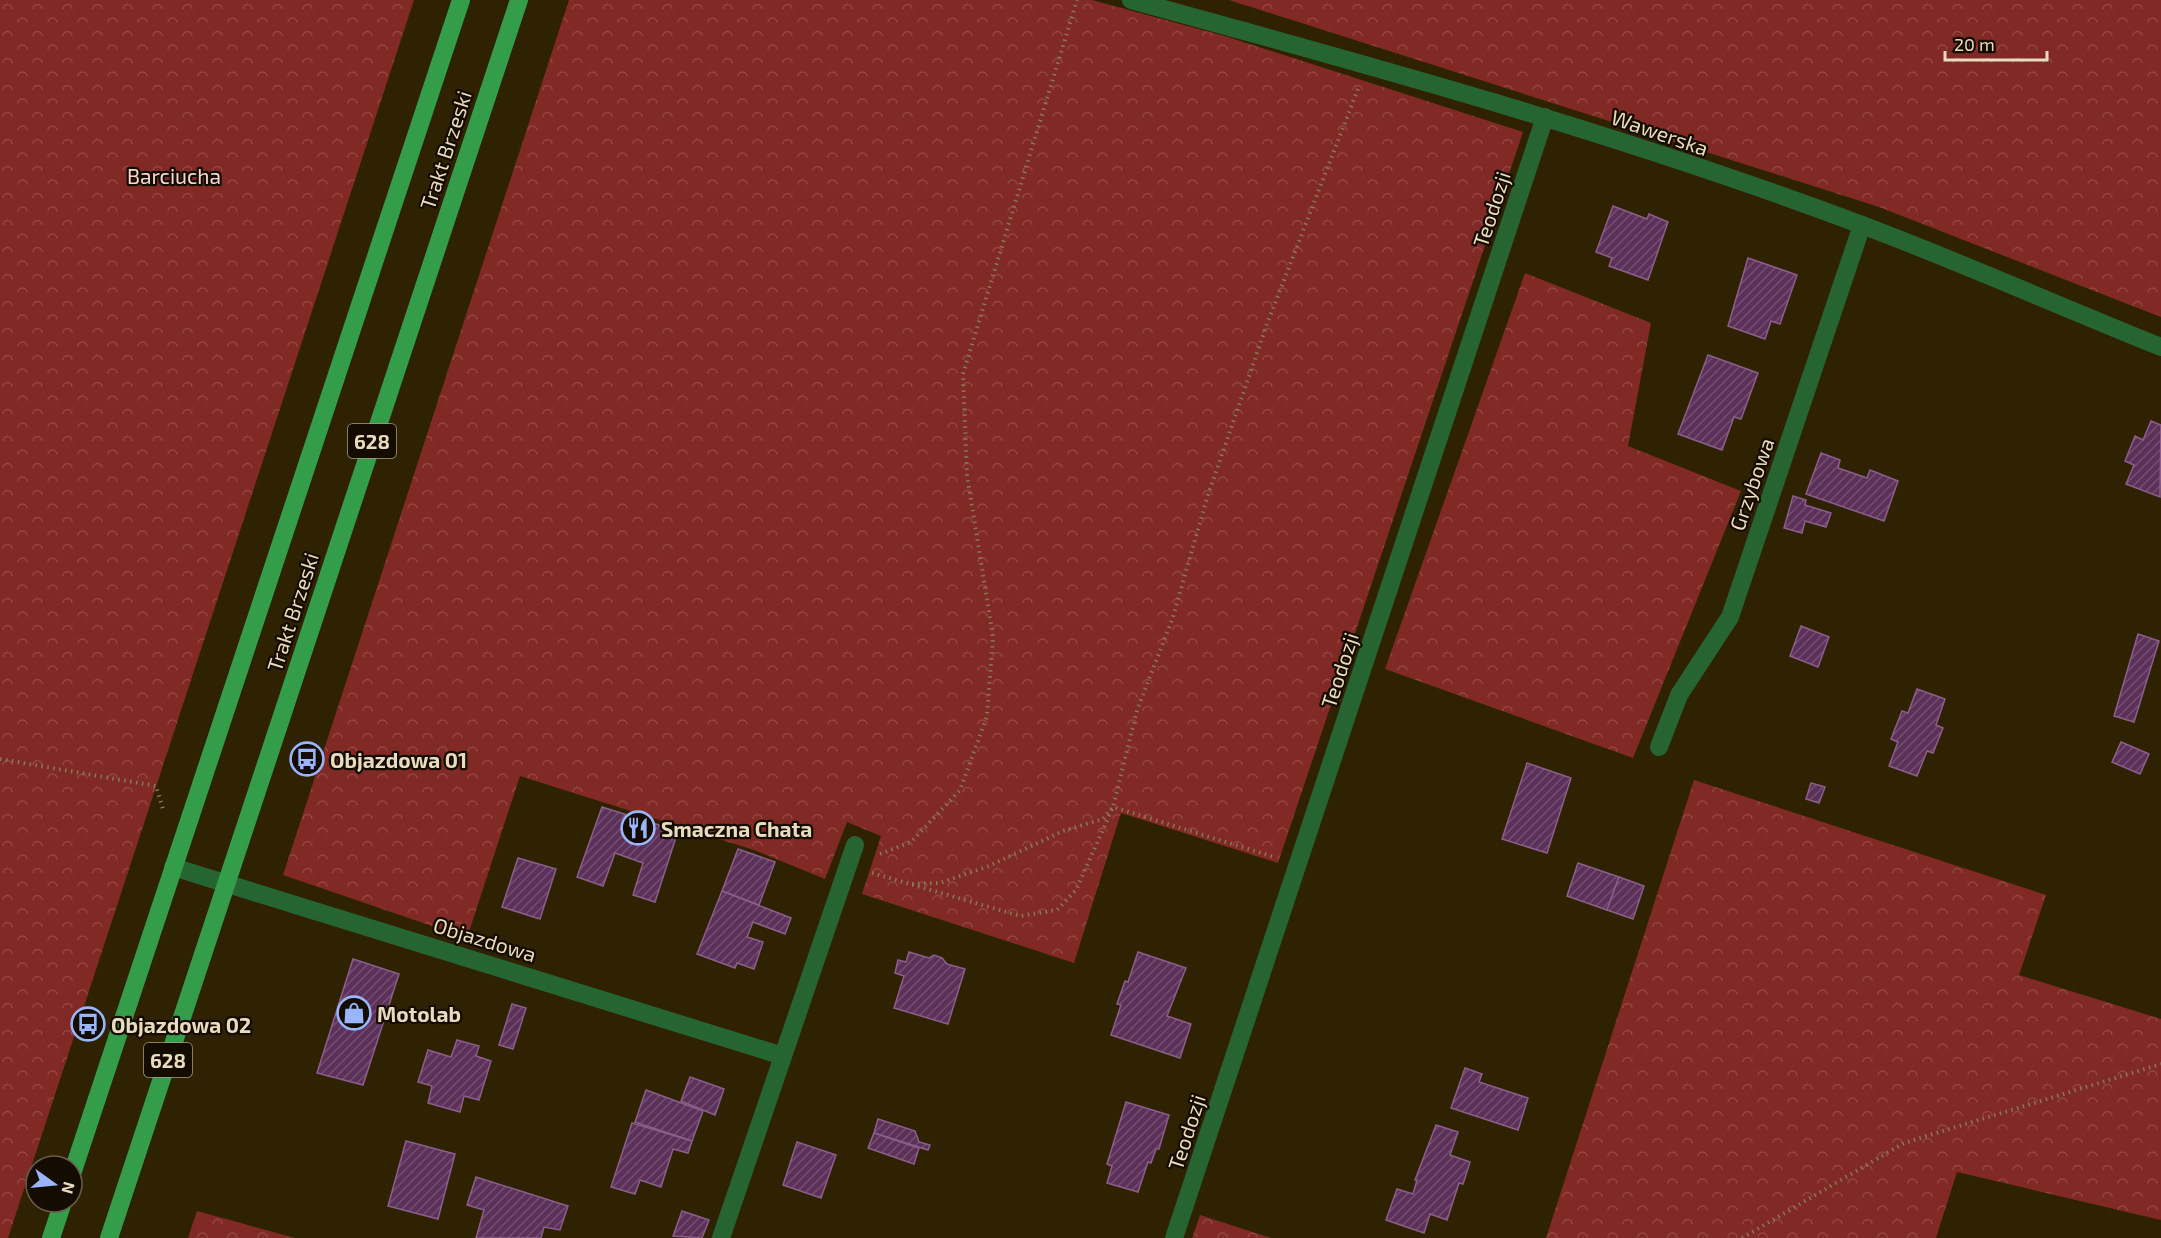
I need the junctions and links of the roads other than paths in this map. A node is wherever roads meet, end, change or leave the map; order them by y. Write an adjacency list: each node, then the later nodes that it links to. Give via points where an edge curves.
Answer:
1 (460, 0): 9 (main road, Trakt Brzeski / 628)
2 (519, 0): 10 (main road, Trakt Brzeski / 628)
3 (1131, 0): 4 (street, Wawerska)
4 (1545, 117): 5 (street, Wawerska); 17 (street, Teodozji)
5 (1862, 225): 6 (street, Wawerska); 7 (street, Grzybowa, via 1730,617 1679,695)
6 (2161, 347)
7 (1659, 747)
8 (855, 845): 11 (street)
9 (173, 867): 10 (street, Objazdowa); 12 (main road, Trakt Brzeski / 628)
10 (227, 882): 11 (street, Objazdowa); 15 (main road, Trakt Brzeski / 628)
11 (783, 1056): 16 (street)
12 (79, 1154)
13 (59, 1214): 14 (main road)
14 (51, 1238)
15 (109, 1238)
16 (721, 1238)
17 (1174, 1238)

